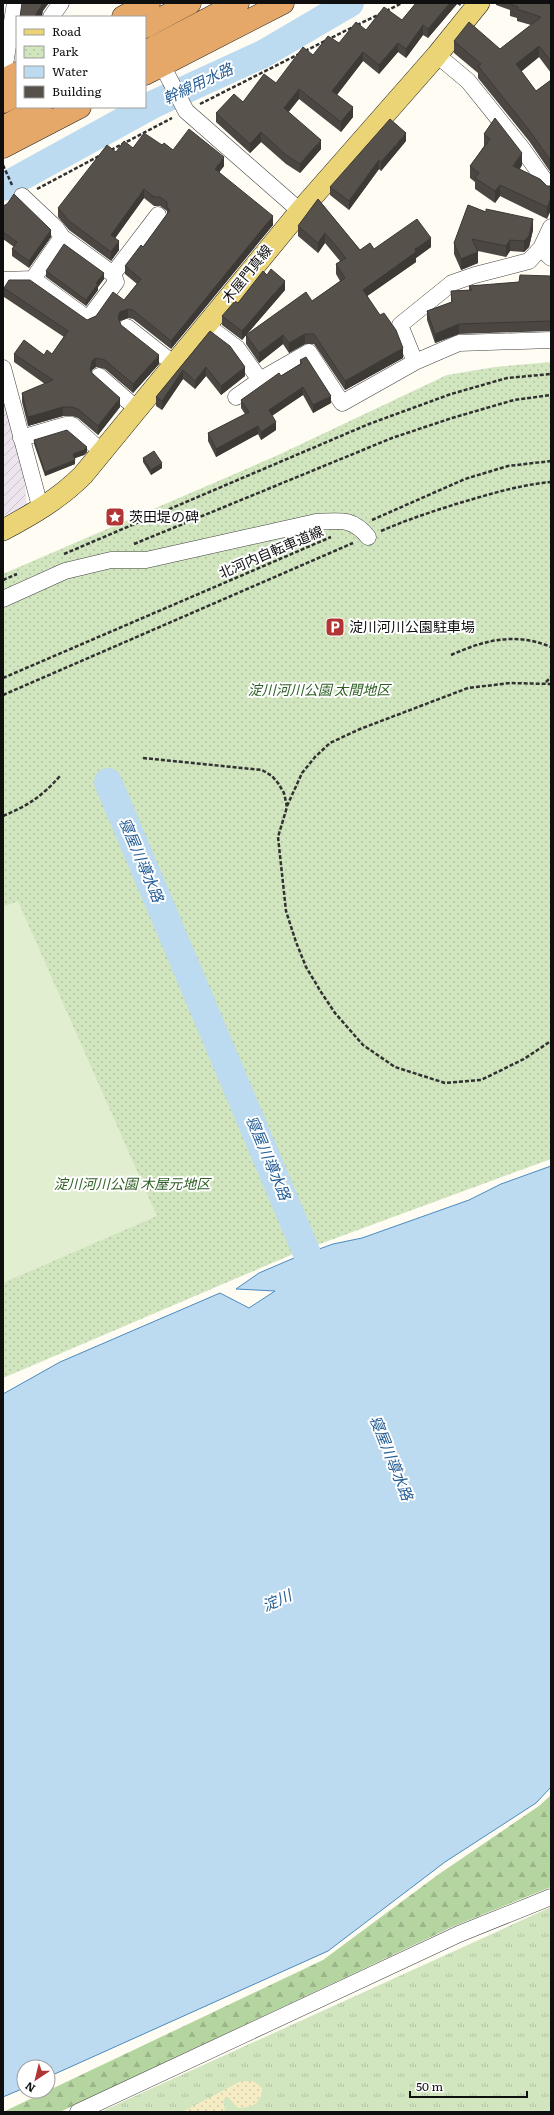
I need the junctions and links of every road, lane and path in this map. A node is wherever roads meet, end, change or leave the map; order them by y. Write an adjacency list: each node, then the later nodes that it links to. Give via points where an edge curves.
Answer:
1 (15, 3): 15 (street)
2 (61, 3): 9 (street)
3 (149, 3): 10 (highway)
4 (190, 3): 11 (highway)
5 (238, 3): 12 (highway)
6 (283, 3): 14 (highway)
7 (402, 3): 18 (path)
8 (479, 3): 13 (main road, 木屋門真線)
9 (52, 16)
10 (125, 16)
11 (146, 26)
12 (146, 51)
13 (437, 55): 21 (street, via 468,82 521,147); 23 (main road, 木屋門真線)
14 (160, 74): 18 (street)
15 (9, 86)
16 (39, 108): 19 (highway)
17 (77, 108): 19 (highway)
18 (186, 111): 22 (path); 23 (street)
19 (3, 133)
20 (3, 166): 22 (path)
21 (551, 189)
22 (20, 197): 26 (street, via 56,228)
23 (300, 211): 31 (main road, 木屋門真線)
24 (158, 215): 28 (street)
25 (551, 227): 27 (street)
26 (62, 237): 28 (street); 30 (street)
27 (546, 253): 34 (street, via 529,261 452,283 400,326)
28 (113, 274): 30 (street, via 116,282 88,319)
29 (3, 280): 30 (street)
30 (33, 280)
31 (206, 325): 35 (main road, 木屋門真線); 39 (street, via 237,348)
32 (127, 327): 35 (street)
33 (551, 340): 34 (street, via 460,343)
34 (415, 362): 39 (street, via 342,403 309,352)
35 (174, 364): 42 (main road, 木屋門真線)
36 (3, 368): 43 (street)
37 (551, 374): 50 (path, via 507,378 451,394 369,424)
38 (99, 376): 42 (street)
39 (260, 380): 41 (street)
40 (551, 395): 51 (path, via 514,400 392,438 137,542)
41 (236, 397)
42 (137, 409): 44 (main road, 木屋門真線)
43 (21, 438): 44 (street, via 72,425); 47 (street)
44 (102, 452): 47 (main road, 木屋門真線, via 67,491)
45 (551, 461): 49 (path, 北河内自転車道線, via 508,466 465,479 378,516)
46 (551, 482): 49 (path, 北河内自転車道線, via 493,493)
47 (41, 510): 48 (main road, 木屋門真線)
48 (3, 530)
49 (364, 532): 51 (street, via 342,520 316,522 146,560); 58 (path, 北河内自転車道線, via 310,545); 61 (path, 北河内自転車道線)
50 (62, 555)
51 (111, 560): 54 (street, via 65,571)
52 (18, 573): 53 (path)
53 (3, 580)
54 (3, 598)
55 (551, 647): 56 (path, via 514,638 479,643)
56 (451, 655)
57 (551, 677): 59 (path)
58 (3, 678)
59 (546, 682): 60 (path); 64 (path, via 468,688 330,743 302,773)
60 (551, 684)
61 (3, 695)
62 (143, 758): 64 (path, via 262,770 278,783 284,793)
63 (60, 776): 65 (path, via 41,796 23,808)
64 (287, 807): 66 (path, via 278,837 286,911 306,967 335,1013 363,1045 395,1068 445,1083 481,1080 524,1059)
65 (3, 816)
66 (551, 1041)
67 (551, 1898): 68 (street, via 458,1934)
68 (78, 2112)

